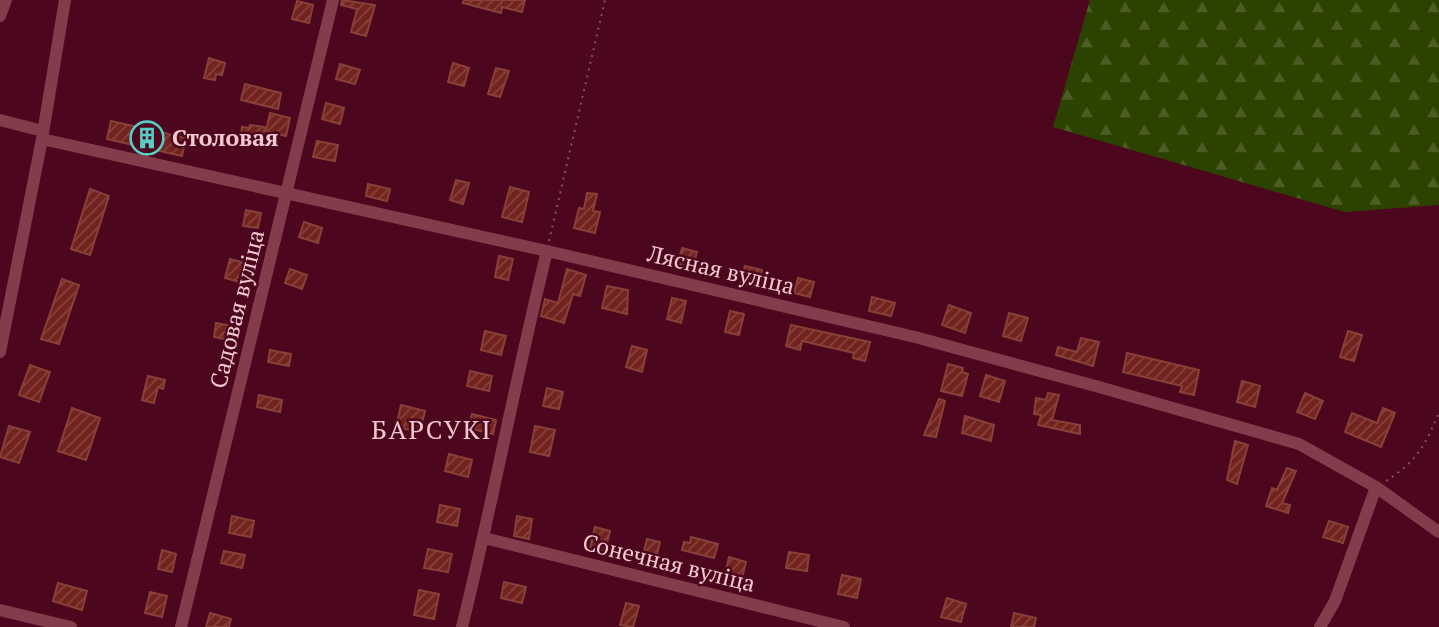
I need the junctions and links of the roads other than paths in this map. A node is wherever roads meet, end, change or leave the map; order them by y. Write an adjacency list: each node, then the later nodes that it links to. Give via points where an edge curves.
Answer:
1 (6, 0): 4 (street)
2 (65, 0): 6 (street)
3 (333, 0): 7 (street, Садовая вуліца)
4 (0, 16)
5 (0, 120): 6 (street, Лясная вуліца)
6 (43, 135): 7 (street, Лясная вуліца); 9 (street)
7 (287, 192): 8 (street, Лясная вуліца); 15 (street, Садовая вуліца)
8 (547, 251): 10 (street, Лясная вуліца, via 915,337 1300,444); 12 (street, via 512,393)
9 (0, 352)
10 (1376, 487): 11 (street, Лясная вуліца); 18 (street, via 1335,601)
11 (1439, 532)
12 (484, 538): 16 (street); 17 (street, Сонечная вуліца)
13 (0, 610): 14 (street)
14 (71, 627)
15 (181, 627)
16 (462, 627)
17 (844, 627)
18 (1321, 627)

